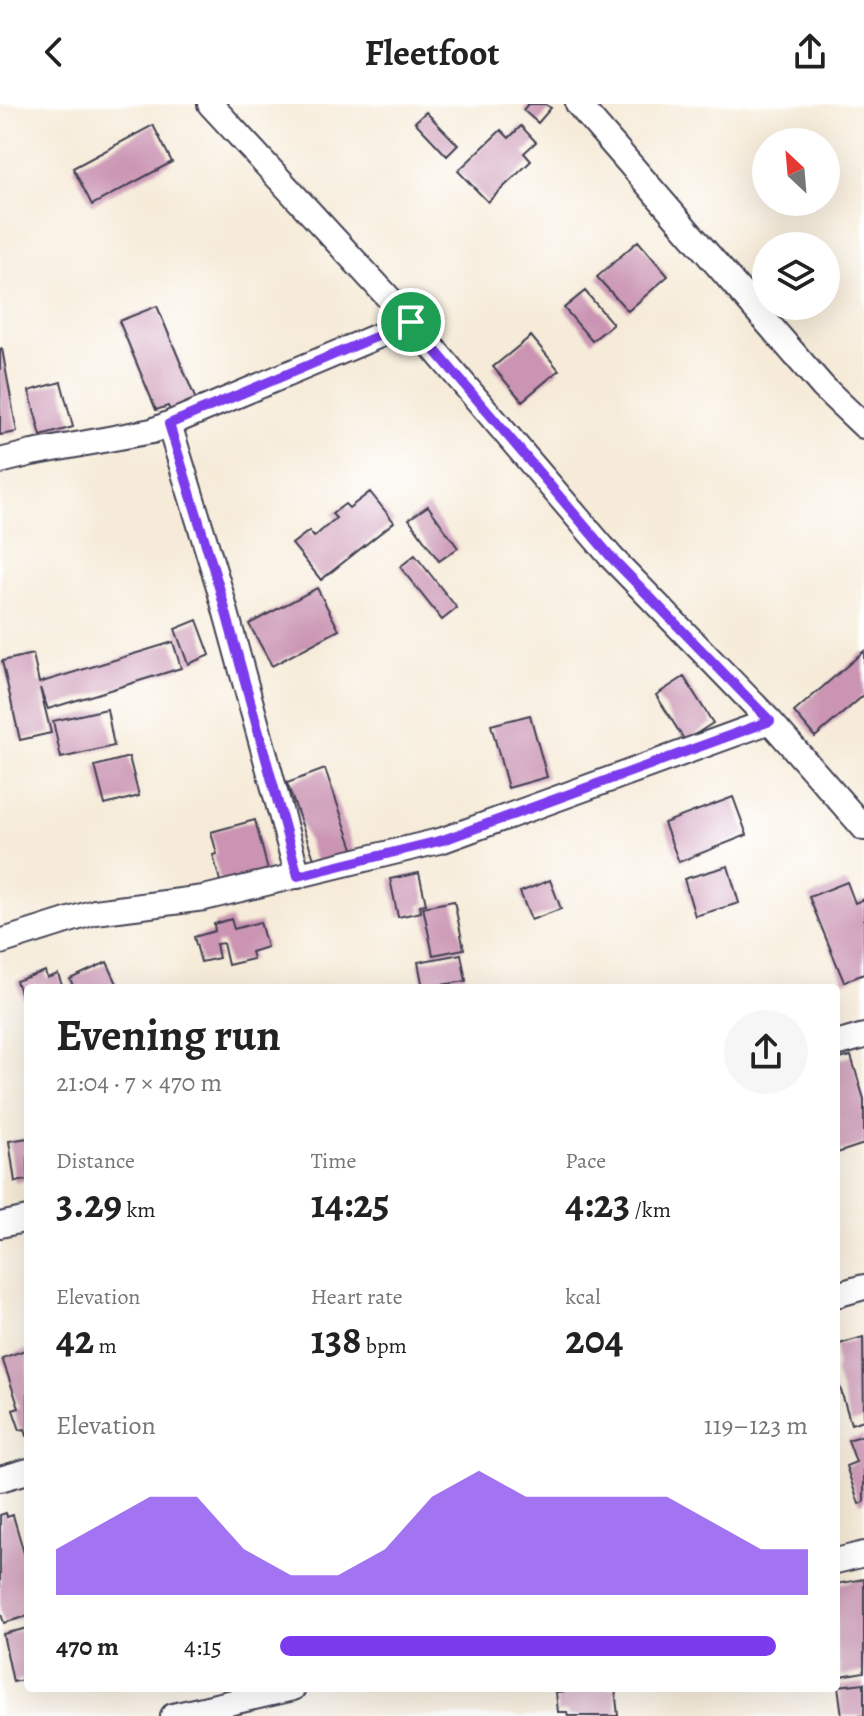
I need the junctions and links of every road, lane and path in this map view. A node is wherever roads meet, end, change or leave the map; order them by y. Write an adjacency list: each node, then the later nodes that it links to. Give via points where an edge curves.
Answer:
1 (210, 104): 3 (street)
2 (578, 104): 4 (street, via 823,387)
3 (411, 322): 5 (street); 7 (street, via 611,557)
4 (863, 423)
5 (169, 424): 6 (street); 9 (street)
6 (0, 461)
7 (770, 721): 8 (street); 9 (street, via 443,840)
8 (864, 828)
9 (298, 876): 10 (street, via 204,898 95,912)
10 (0, 942)
11 (864, 1036): 12 (street)
12 (840, 1043)
13 (24, 1220): 14 (street)
14 (0, 1225)
15 (864, 1287): 16 (street)
16 (840, 1294)
17 (24, 1472): 18 (street)
18 (0, 1479)
19 (864, 1554): 20 (street)
20 (840, 1560)
21 (276, 1692): 22 (street)
22 (173, 1716)

